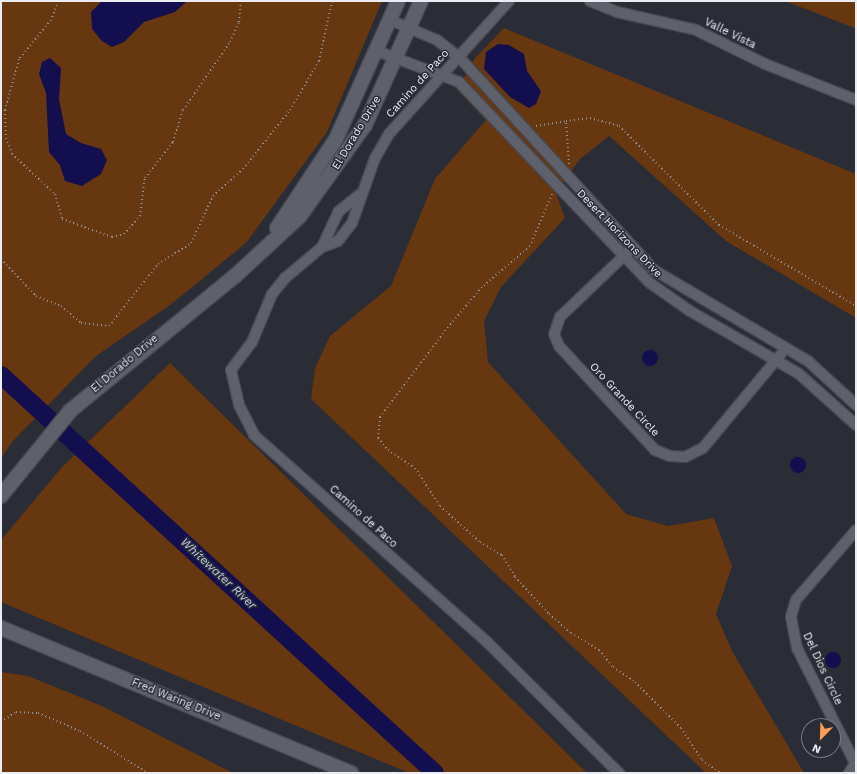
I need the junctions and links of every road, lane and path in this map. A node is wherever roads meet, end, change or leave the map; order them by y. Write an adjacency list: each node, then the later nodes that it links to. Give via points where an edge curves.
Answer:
1 (58, 1): 2 (path, via 52,20 18,59 4,110 8,148 55,194 62,219 112,237 124,234 140,216 145,178 173,142 183,110 230,42 239,22)
2 (241, 1)
3 (332, 1): 24 (path, via 318,61 290,110 243,169 213,196 191,243 158,264 109,326 81,324 61,306 36,296)
4 (398, 1): 8 (main road, El Dorado Drive)
5 (421, 1): 9 (main road, El Dorado Drive)
6 (509, 1): 11 (street, Camino de Paco)
7 (590, 1): 14 (street, Valle Vista, via 617,12 696,30 765,64)
8 (390, 20): 9 (street, Desert Horizons Drive); 10 (main road, El Dorado Drive)
9 (410, 28): 11 (street, Desert Horizons Drive, via 437,40); 12 (main road, El Dorado Drive)
10 (377, 51): 12 (street, Desert Horizons Drive); 21 (main road, El Dorado Drive, via 336,139)
11 (459, 57): 13 (street, Camino de Paco); 16 (street, Desert Horizons Drive)
12 (397, 58): 13 (street, Desert Horizons Drive); 21 (main road, El Dorado Drive, via 365,125 331,176 300,216)
13 (440, 74): 19 (street, Camino de Paco, via 389,134); 23 (street, Desert Horizons Drive, via 459,82)
14 (856, 100)
15 (566, 121): 16 (path); 17 (path, via 571,158); 25 (path, via 590,118 620,126 719,225)
16 (526, 132): 22 (street, Desert Horizons Drive)
17 (567, 168)
18 (554, 191): 38 (path, via 530,246 482,288 448,327 380,417 378,438 388,450 415,468 440,506 480,542 502,555 515,577 549,614 599,650 613,667 640,687 681,728 702,760)
19 (360, 194): 20 (street, Camino de Paco, via 338,212); 20 (street, Camino de Paco, via 352,223 338,241)
20 (322, 246): 37 (street, Camino de Paco, via 285,278 272,294 252,342 231,370 239,405 254,435 487,642)
21 (265, 247): 30 (main road, El Dorado Drive, via 235,276 134,356 70,411)
22 (633, 248): 23 (street, Oro Grande Circle); 26 (street, Desert Horizons Drive, via 668,281)
23 (623, 256): 27 (street, Desert Horizons Drive, via 664,295); 27 (street, Oro Grande Circle, via 560,317 554,334 558,346 655,450 670,456 685,457 703,448)
24 (1, 260)
25 (856, 306)
26 (785, 347): 27 (street, Oro Grande Circle); 28 (street, Desert Horizons Drive, via 821,372)
27 (777, 360): 29 (street, Desert Horizons Drive, via 811,382)
28 (856, 405)
29 (856, 424)
30 (1, 496)
31 (856, 530): 34 (street, Del Dios Circle, via 796,600 790,617 797,648)
32 (1, 628): 36 (main road, Fred Waring Drive)
33 (1, 722): 35 (path, via 16,712 38,713 80,731)
34 (856, 762): 39 (street)
35 (148, 773)
36 (351, 773)
37 (619, 773)
38 (720, 773)
39 (849, 773)

